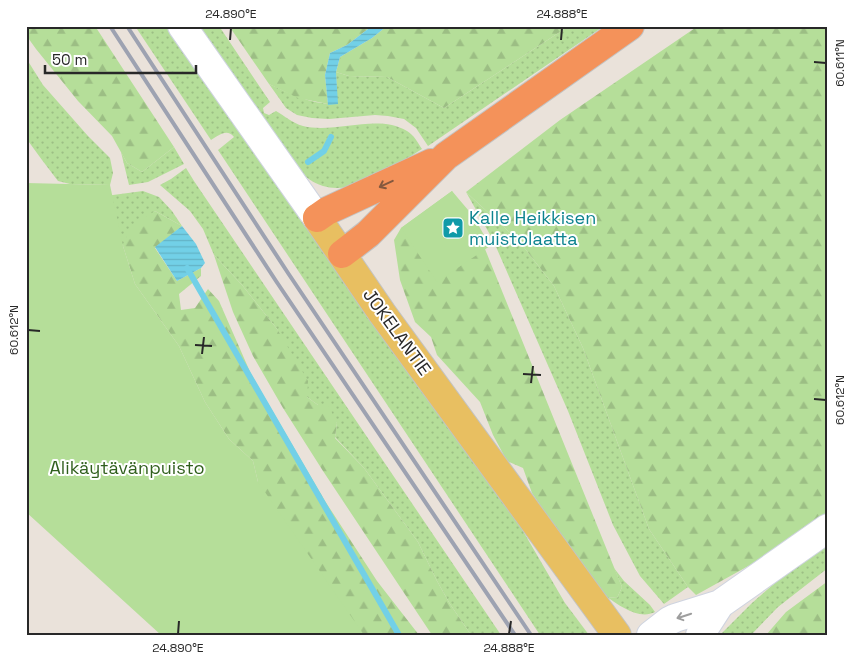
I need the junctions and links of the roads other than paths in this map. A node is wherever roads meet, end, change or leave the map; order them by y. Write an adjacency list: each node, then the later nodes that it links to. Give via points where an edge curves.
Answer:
1 (182, 26): 4 (street, JOKELANTIE)
2 (630, 26): 3 (highway)
3 (446, 156): 4 (highway, one-way to 4); 5 (highway, via 368,234)
4 (316, 218): 5 (main road, JOKELANTIE)
5 (342, 254): 8 (main road, JOKELANTIE)
6 (828, 528): 7 (street)
7 (720, 604): 9 (street, one-way to 9, via 669,621); 10 (street)
8 (617, 635)
9 (651, 635)
10 (700, 635)

